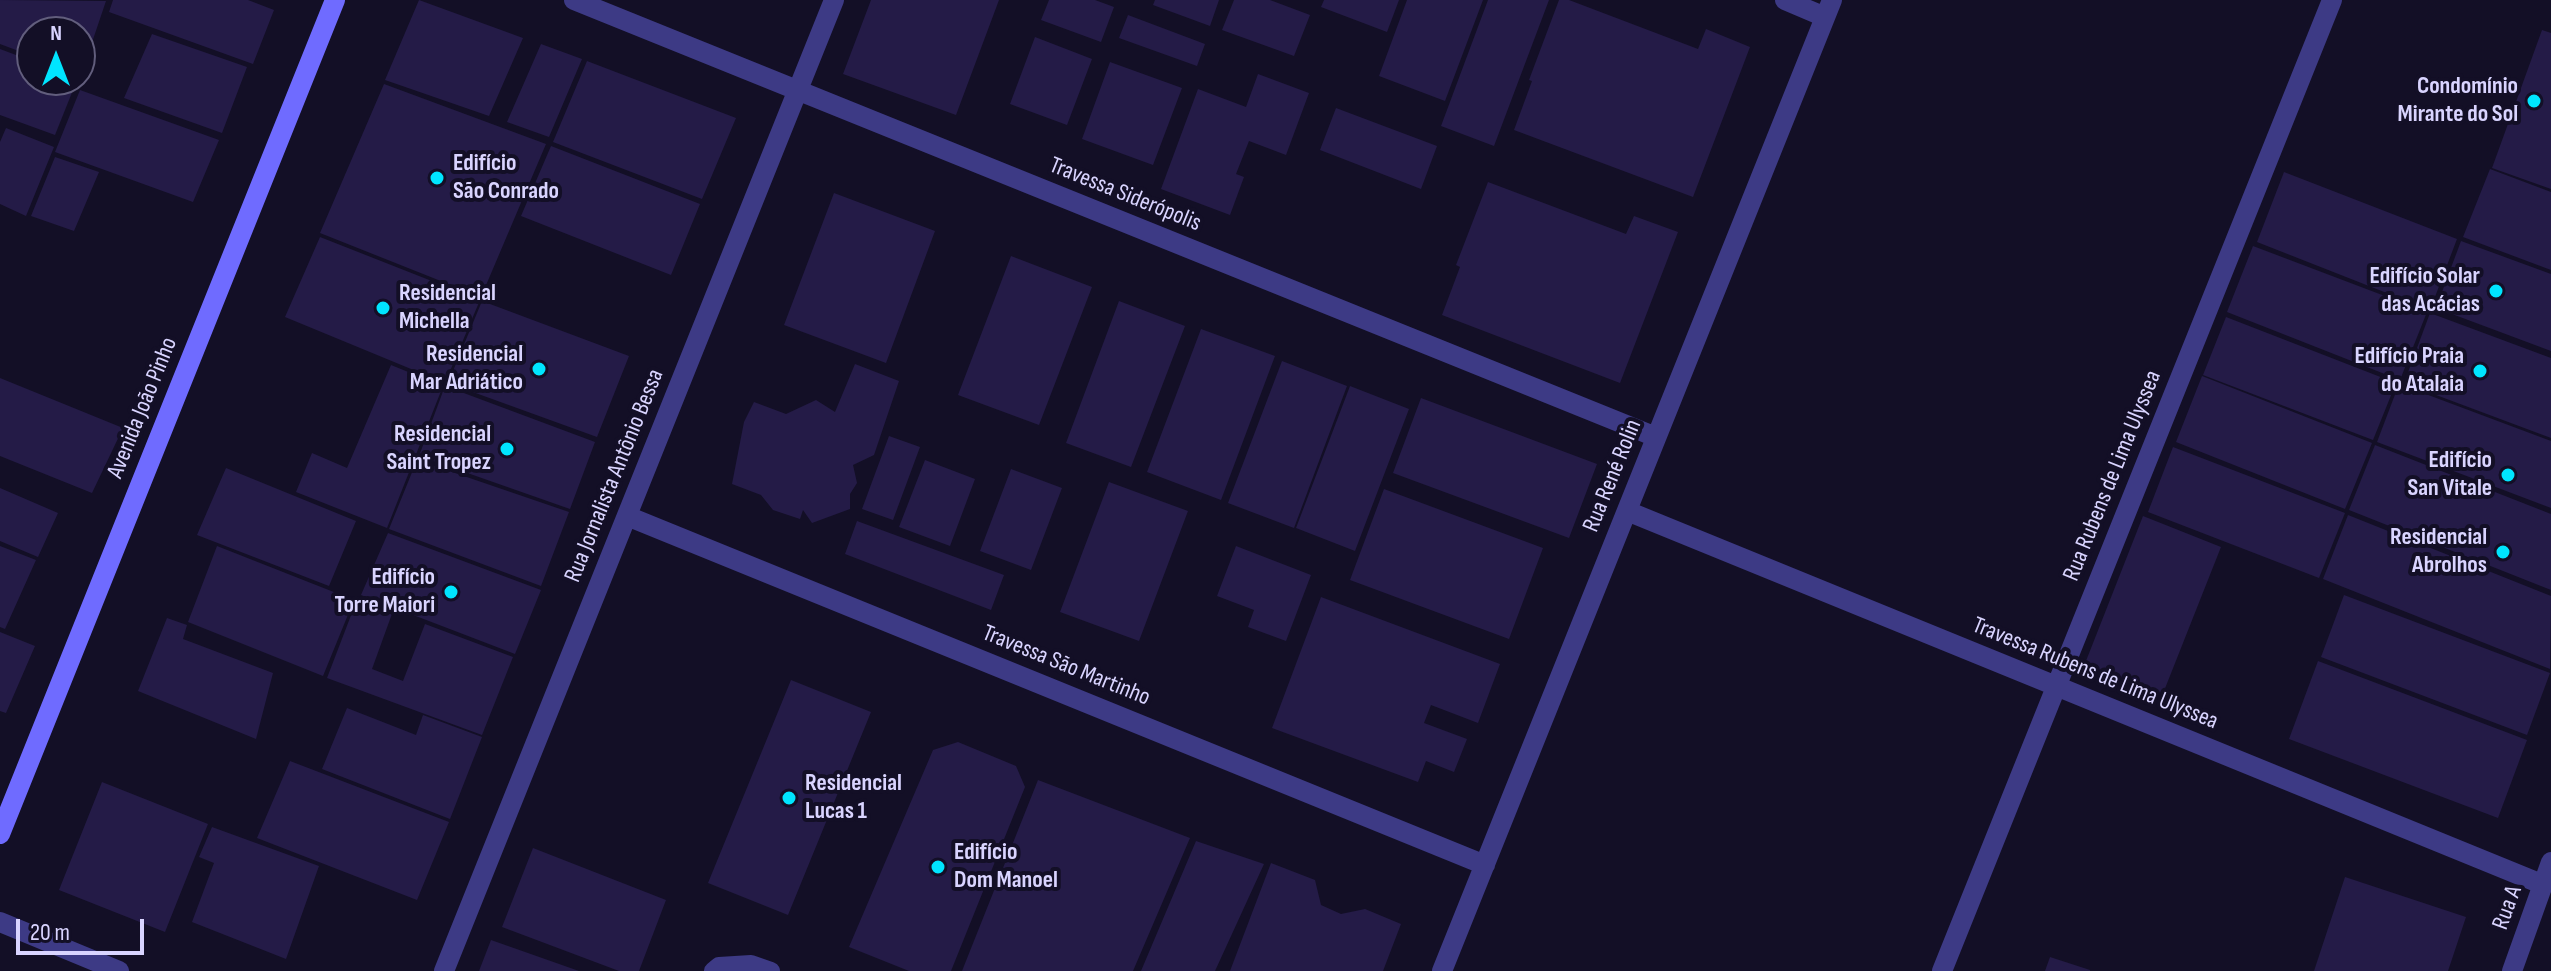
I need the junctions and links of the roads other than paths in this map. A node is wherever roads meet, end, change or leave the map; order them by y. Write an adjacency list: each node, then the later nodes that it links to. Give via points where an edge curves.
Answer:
1 (335, 0): 12 (main road, Avenida João Pinho)
2 (574, 0): 7 (street, Travessa Siderópolis)
3 (834, 0): 7 (street, Rua Jornalista Antônio Bessa)
4 (1785, 0): 6 (street)
5 (2332, 0): 11 (street, Rua Rubens de Lima Ulyssea)
6 (1828, 8): 8 (street, Rua René Rolin)
7 (797, 92): 8 (street, Travessa Siderópolis); 10 (street, Rua Jornalista Antônio Bessa)
8 (1656, 437): 9 (street, Rua René Rolin)
9 (1627, 511): 11 (street, Travessa Rubens de Lima Ulyssea); 14 (street, Rua René Rolin)
10 (627, 516): 14 (street, Travessa São Martinho); 18 (street, Rua Jornalista Antônio Bessa)
11 (2056, 686): 15 (street, Travessa Rubens de Lima Ulyssea); 22 (street, Rua Rubens de Lima Ulyssea)
12 (0, 834)
13 (2551, 862): 15 (street, Rua A)
14 (1485, 865): 21 (street, Rua René Rolin)
15 (2547, 886): 23 (street, Rua A)
16 (0, 922): 17 (street)
17 (119, 971)
18 (444, 971)
19 (713, 971): 20 (lane, via 751,964)
20 (771, 971)
21 (1442, 971)
22 (1942, 971)
23 (2512, 971)

